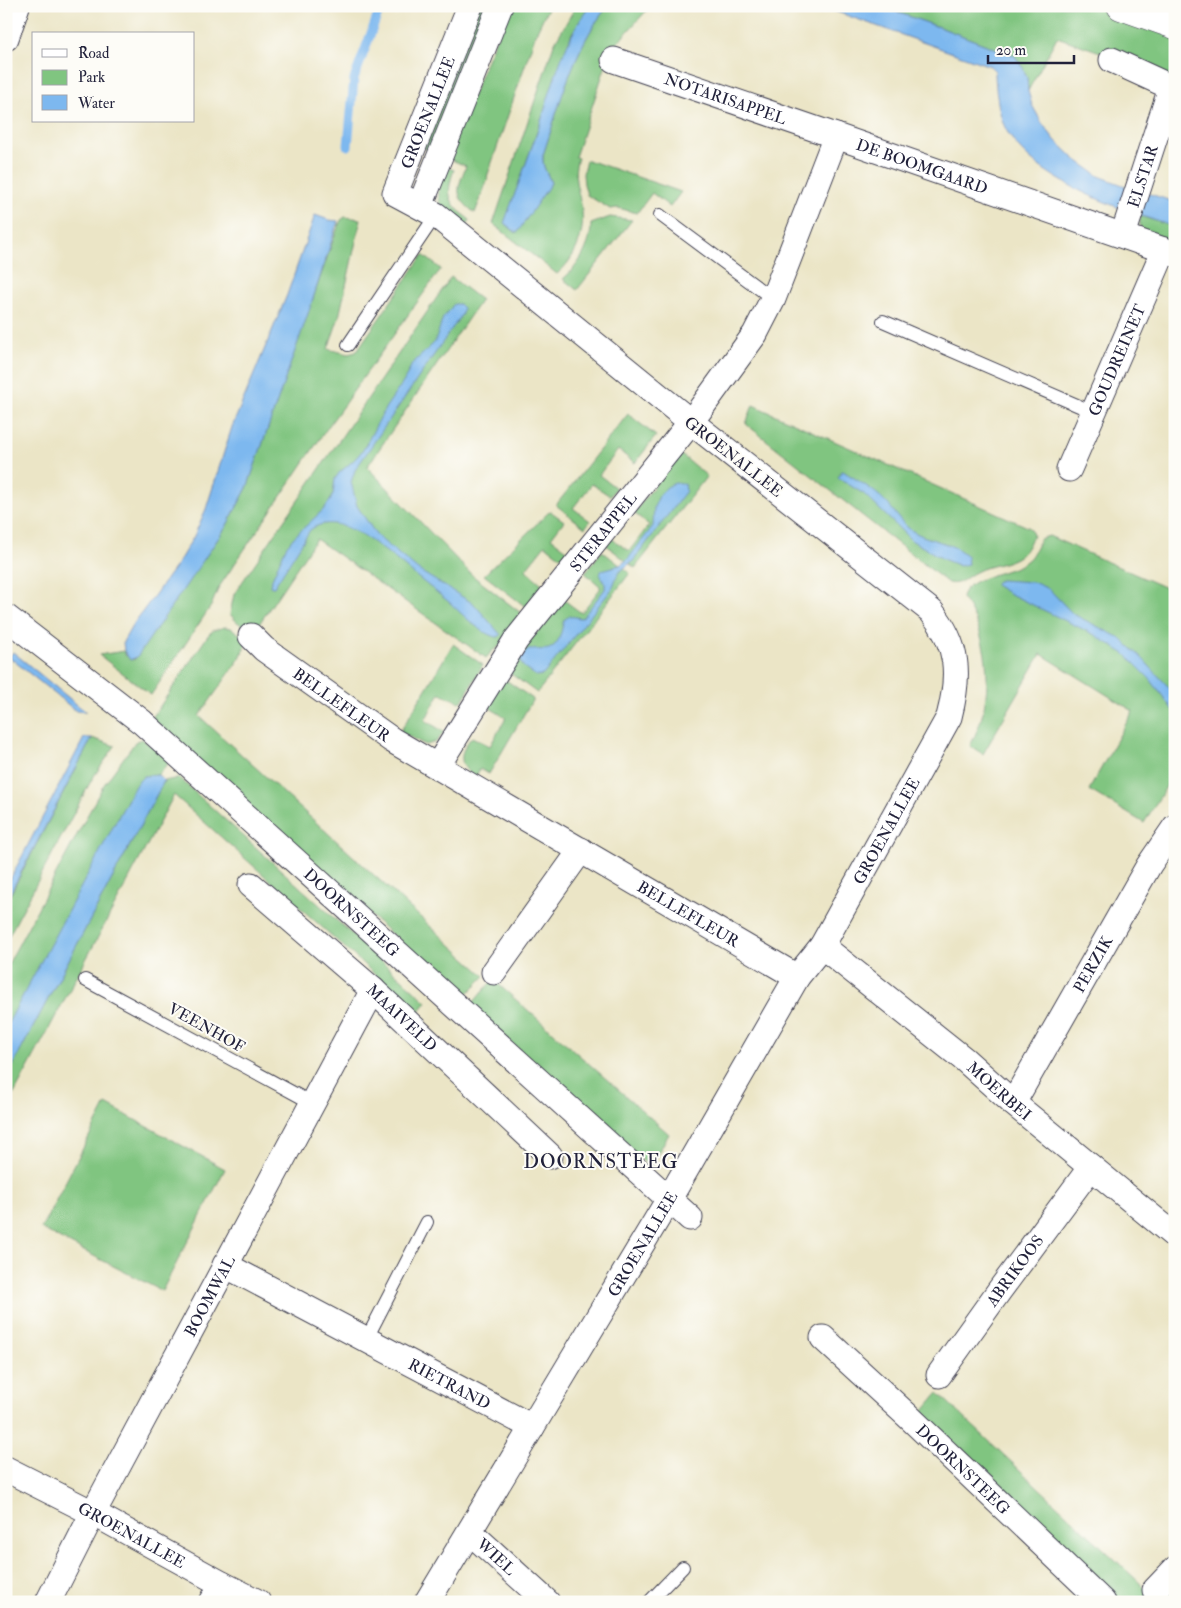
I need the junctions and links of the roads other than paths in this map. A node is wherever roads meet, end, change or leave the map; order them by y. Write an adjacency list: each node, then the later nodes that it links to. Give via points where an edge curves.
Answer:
1 (17, 6): 6 (street)
2 (470, 6): 11 (street, GROENALLEE, via 395,193)
3 (500, 6): 11 (street, GROENALLEE)
4 (1121, 6): 5 (main road)
5 (1175, 25)
6 (6, 38)
7 (614, 60): 10 (street, NOTARISAPPEL)
8 (1112, 60): 9 (street, ELSTAR)
9 (1173, 88): 13 (street, ELSTAR)
10 (836, 136): 13 (street, DE BOOMGAARD); 15 (street, DE BOOMGAARD)
11 (428, 211): 17 (lane); 19 (street, GROENALLEE)
12 (660, 215): 15 (lane)
13 (1126, 226): 14 (street, DE BOOMGAARD)
14 (1169, 252): 18 (street, GOUDREINET)
15 (773, 299): 19 (street, DE BOOMGAARD, via 755,334)
16 (883, 321): 18 (lane)
17 (348, 345)
18 (1093, 412): 20 (street, GOUDREINET)
19 (691, 422): 23 (street, STERAPPEL, via 516,640); 27 (street, GROENALLEE, via 930,611 946,633 952,650 956,692 949,717)
20 (1069, 469)
21 (6, 617): 36 (street, DOORNSTEEG, via 142,722)
22 (251, 636): 23 (street, BELLEFLEUR, via 264,649 392,740)
23 (438, 765): 25 (street, BELLEFLEUR)
24 (1175, 828): 32 (street, PERZIK, via 1149,866)
25 (581, 850): 28 (street); 29 (street, BELLEFLEUR)
26 (251, 885): 31 (street, MAAIVELD)
27 (822, 946): 29 (street, GROENALLEE); 32 (street, MOERBEI, via 966,1060)
28 (494, 972)
29 (797, 976): 36 (street, GROENALLEE)
30 (85, 980): 33 (lane, VEENHOF)
31 (373, 990): 33 (street, BOOMWAL); 34 (street, MAAIVELD)
32 (1013, 1102): 35 (street, MOERBEI)
33 (312, 1103): 40 (street, BOOMWAL)
34 (550, 1156)
35 (1091, 1167): 39 (street, MOERBEI); 43 (street, ABRIKOOS)
36 (669, 1199): 37 (street, DOORNSTEEG); 44 (street, GROENALLEE)
37 (690, 1218)
38 (427, 1222): 42 (lane)
39 (1175, 1236)
40 (225, 1265): 42 (street, RIETRAND); 46 (street, BOOMWAL)
41 (823, 1338): 57 (street, DOORNSTEEG)
42 (366, 1340): 44 (street, RIETRAND)
43 (939, 1375)
44 (532, 1427): 47 (street, GROENALLEE)
45 (6, 1469): 46 (street, GROENALLEE)
46 (93, 1513): 51 (street, GROENALLEE); 52 (street, BOOMWAL)
47 (470, 1532): 54 (street, GROENALLEE); 55 (street, WIEL)
48 (683, 1567): 56 (lane)
49 (1175, 1569): 50 (street)
50 (1155, 1590)
51 (217, 1593): 53 (street, GROENALLEE)
52 (48, 1602)
53 (258, 1602)
54 (427, 1602)
55 (547, 1602)
56 (649, 1602)
57 (1102, 1602)

